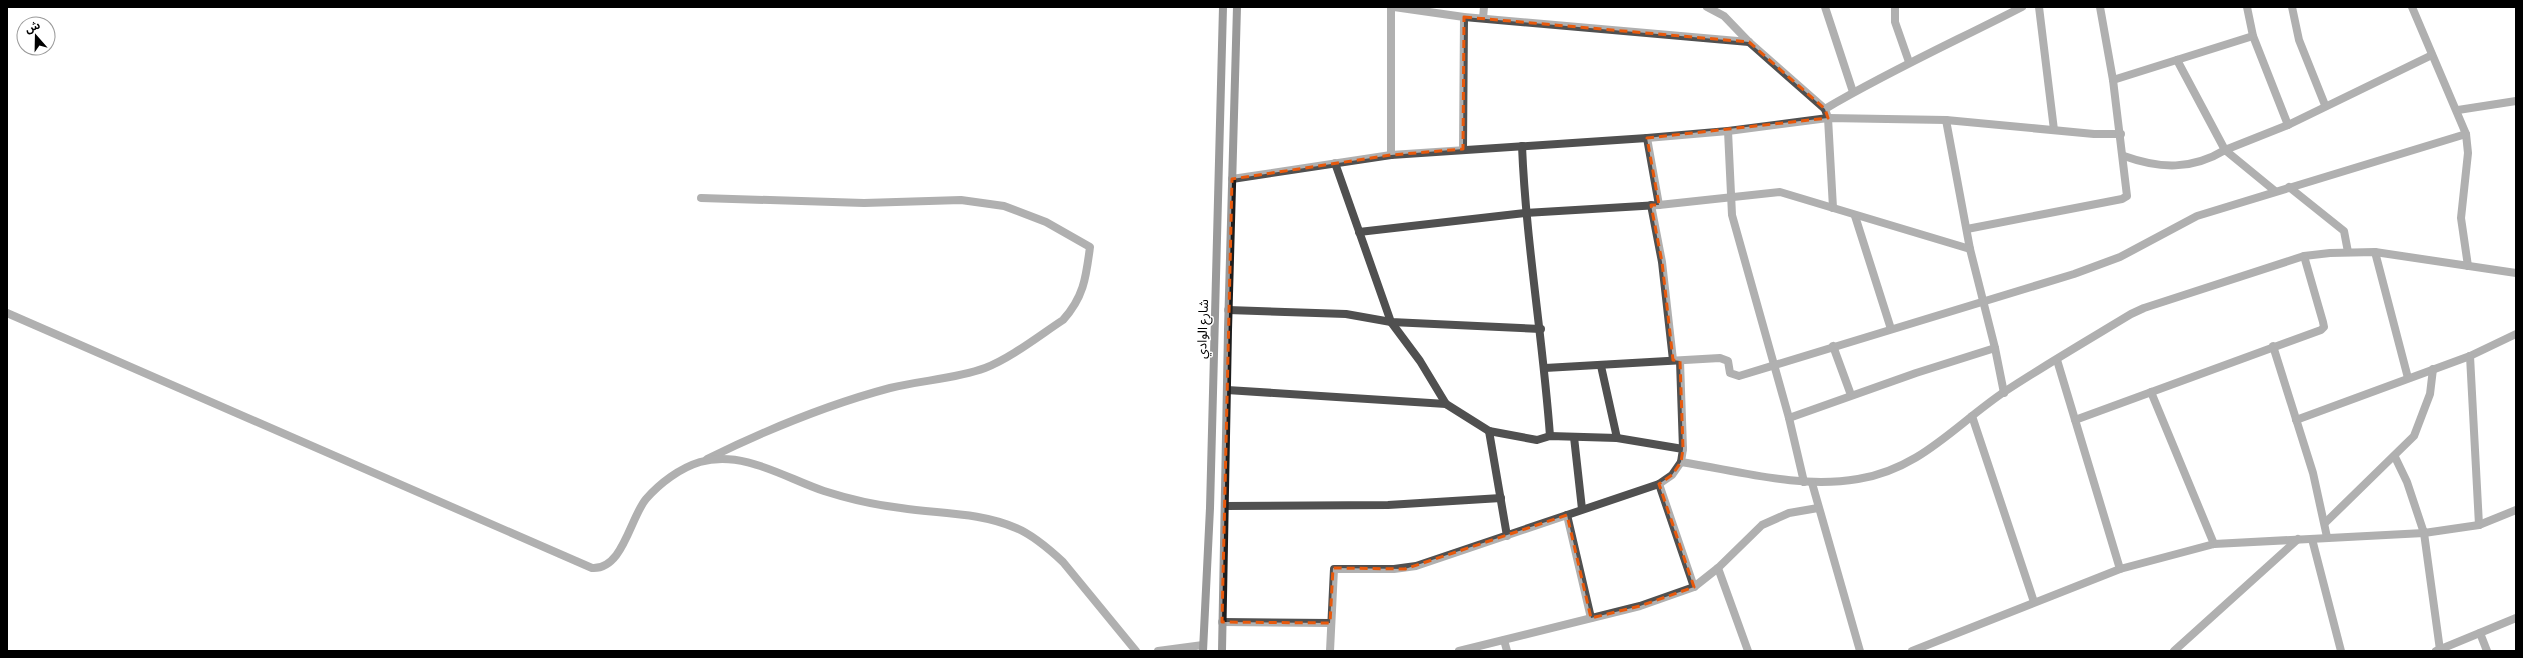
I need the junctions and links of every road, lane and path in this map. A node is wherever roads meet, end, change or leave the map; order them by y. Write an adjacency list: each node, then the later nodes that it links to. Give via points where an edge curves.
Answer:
1 (1223, 7): 45 (main road, شارع الوادي)
2 (1238, 7): 43 (main road, شارع الوادي)
3 (1391, 7): 41 (street)
4 (1394, 7): 17 (street)
5 (1484, 7): 18 (street)
6 (1707, 7): 16 (street)
7 (1725, 7): 16 (street)
8 (1825, 7): 25 (street)
9 (1895, 7): 23 (street, via 1895,22)
10 (2039, 7): 33 (street)
11 (2100, 7): 24 (street)
12 (2247, 7): 19 (street)
13 (2292, 7): 27 (street, via 2299,40)
14 (2412, 7): 21 (street)
15 (2018, 8): 23 (street)
16 (1724, 16): 20 (street)
17 (1464, 17): 18 (street); 39 (street)
18 (1483, 18): 20 (street)
19 (2253, 36): 22 (street); 32 (street)
20 (1748, 42): 28 (street)
21 (2432, 55): 27 (street); 29 (street)
22 (2177, 60): 24 (street); 40 (street)
23 (1909, 62): 25 (street)
24 (2113, 80): 35 (street)
25 (1853, 92): 28 (street)
26 (2516, 101): 29 (street)
27 (2325, 105): 32 (street)
28 (1825, 109): 30 (street)
29 (2458, 110): 36 (street)
30 (1828, 118): 31 (street); 34 (street); 52 (street)
31 (1946, 120): 33 (street); 55 (street)
32 (2288, 125): 40 (street)
33 (2054, 130): 35 (street)
34 (1728, 131): 37 (street); 50 (street)
35 (2121, 134): 42 (street)
36 (2466, 134): 47 (street); 61 (street, via 2468,153 2461,218)
37 (1647, 138): 38 (street); 51 (street)
38 (1522, 146): 39 (street); 53 (street)
39 (1463, 149): 41 (street)
40 (2225, 150): 42 (street, via 2207,161 2176,165 2142,162); 48 (street)
41 (1391, 155): 44 (street)
42 (2124, 156): 55 (street, via 2127,192 2125,198)
43 (1232, 163): 45 (main road); 46 (main road, شارع الوادي)
44 (1334, 163): 46 (street); 56 (street)
45 (1218, 164): 124 (main road, شارع الوادي, via 1210,508)
46 (1232, 180): 64 (main road, شارع الوادي)
47 (2289, 187): 48 (street); 58 (street, via 2344,231)
48 (2275, 192): 63 (street, via 2197,216 2120,257)
49 (701, 198): 96 (street, via 864,203 961,200 1004,206 1046,222 1090,247 1079,300 1072,310 1063,320 987,367 966,374 893,387 823,408 755,435)
50 (1730, 198): 51 (street); 52 (street, via 1780,192); 76 (street, via 1732,215)
51 (1655, 205): 53 (street); 74 (street)
52 (1833, 208): 54 (street)
53 (1525, 213): 56 (street); 68 (street)
54 (1855, 216): 57 (street); 67 (street)
55 (1967, 229): 57 (street)
56 (1359, 232): 66 (street)
57 (1970, 249): 63 (street)
58 (2348, 252): 59 (street); 60 (street)
59 (2375, 252): 61 (street); 80 (street)
60 (2304, 256): 71 (street, via 2324,326 2321,330); 75 (street, via 2144,308)
61 (2468, 266): 62 (street)
62 (2516, 273)
63 (1984, 302): 67 (street); 72 (street)
64 (1228, 310): 66 (street, via 1346,314); 81 (main road, شارع الوادي)
65 (7, 313): 96 (street, via 592,568 612,562 641,507 654,490 677,472)
66 (1391, 322): 68 (street); 85 (street, via 1420,361)
67 (1891, 328): 70 (street)
68 (1541, 329): 78 (street)
69 (2516, 334): 73 (street)
70 (1833, 346): 76 (street); 84 (street)
71 (2273, 346): 82 (street); 89 (street)
72 (1995, 348): 83 (street); 84 (street)
73 (2470, 356): 79 (street); 107 (street)
74 (1676, 360): 76 (street, via 1720,358 1728,361 1733,376); 77 (street); 94 (street)
75 (2057, 360): 83 (street); 88 (street)
76 (1773, 365): 87 (street)
77 (1600, 366): 78 (street); 93 (street)
78 (1545, 368): 91 (street)
79 (2433, 369): 80 (street); 95 (street, via 2430,394 2414,436)
80 (2408, 378): 89 (street)
81 (1227, 390): 85 (street); 101 (main road, شارع الوادي)
82 (2151, 392): 88 (street); 113 (street)
83 (2004, 393): 86 (street)
84 (1851, 395): 87 (street)
85 (1446, 404): 90 (street)
86 (1972, 416): 98 (street, via 1911,462 1892,471 1857,479); 117 (street)
87 (1789, 418): 98 (street)
88 (2075, 420): 115 (street)
89 (2296, 420): 106 (street)
90 (1488, 431): 91 (street, via 1537,440); 100 (street)
91 (1550, 436): 92 (street)
92 (1574, 437): 93 (street); 103 (street)
93 (1617, 438): 94 (street)
94 (1683, 449): 97 (street)
95 (2395, 457): 106 (street); 108 (street, via 2407,482)
96 (701, 462): 126 (street, via 724,459 756,464 824,491 870,503 957,513 990,519 1017,528 1063,562)
97 (1681, 462): 98 (street); 99 (street, via 1672,475)
98 (1808, 483): 102 (street)
99 (1659, 484): 103 (street); 116 (street)
100 (1501, 498): 101 (street, via 1388,505); 109 (street)
101 (1225, 506): 120 (main road, شارع الوادي)
102 (1818, 508): 114 (street, via 1789,513 1762,525); 133 (street)
103 (1582, 509): 105 (street)
104 (2516, 510): 107 (street)
105 (1567, 515): 109 (street); 118 (street)
106 (2325, 523): 110 (street)
107 (2478, 525): 108 (street)
108 (2424, 533): 110 (street); 125 (street)
109 (1507, 536): 121 (street, via 1405,568 1334,569)
110 (2327, 537): 112 (street)
111 (2298, 539): 112 (street); 113 (street); 135 (street)
112 (2312, 539): 136 (street)
113 (2214, 544): 115 (street)
114 (1718, 568): 116 (street); 132 (street)
115 (2120, 569): 117 (street)
116 (1694, 587): 118 (street, via 1640,606)
117 (2034, 602): 134 (street)
118 (1591, 618): 123 (street)
119 (2516, 618): 122 (street)
120 (1222, 622): 121 (street); 128 (main road, شارع الوادي)
121 (1330, 623): 129 (street)
122 (2480, 633): 125 (street); 137 (street)
123 (1504, 640): 130 (street); 131 (street)
124 (1203, 648): 127 (street)
125 (2437, 650)
126 (1136, 651)
127 (1158, 651)
128 (1222, 651)
129 (1330, 651)
130 (1459, 651)
131 (1507, 651)
132 (1748, 651)
133 (1860, 651)
134 (1912, 651)
135 (2174, 651)
136 (2341, 651)
137 (2487, 651)

